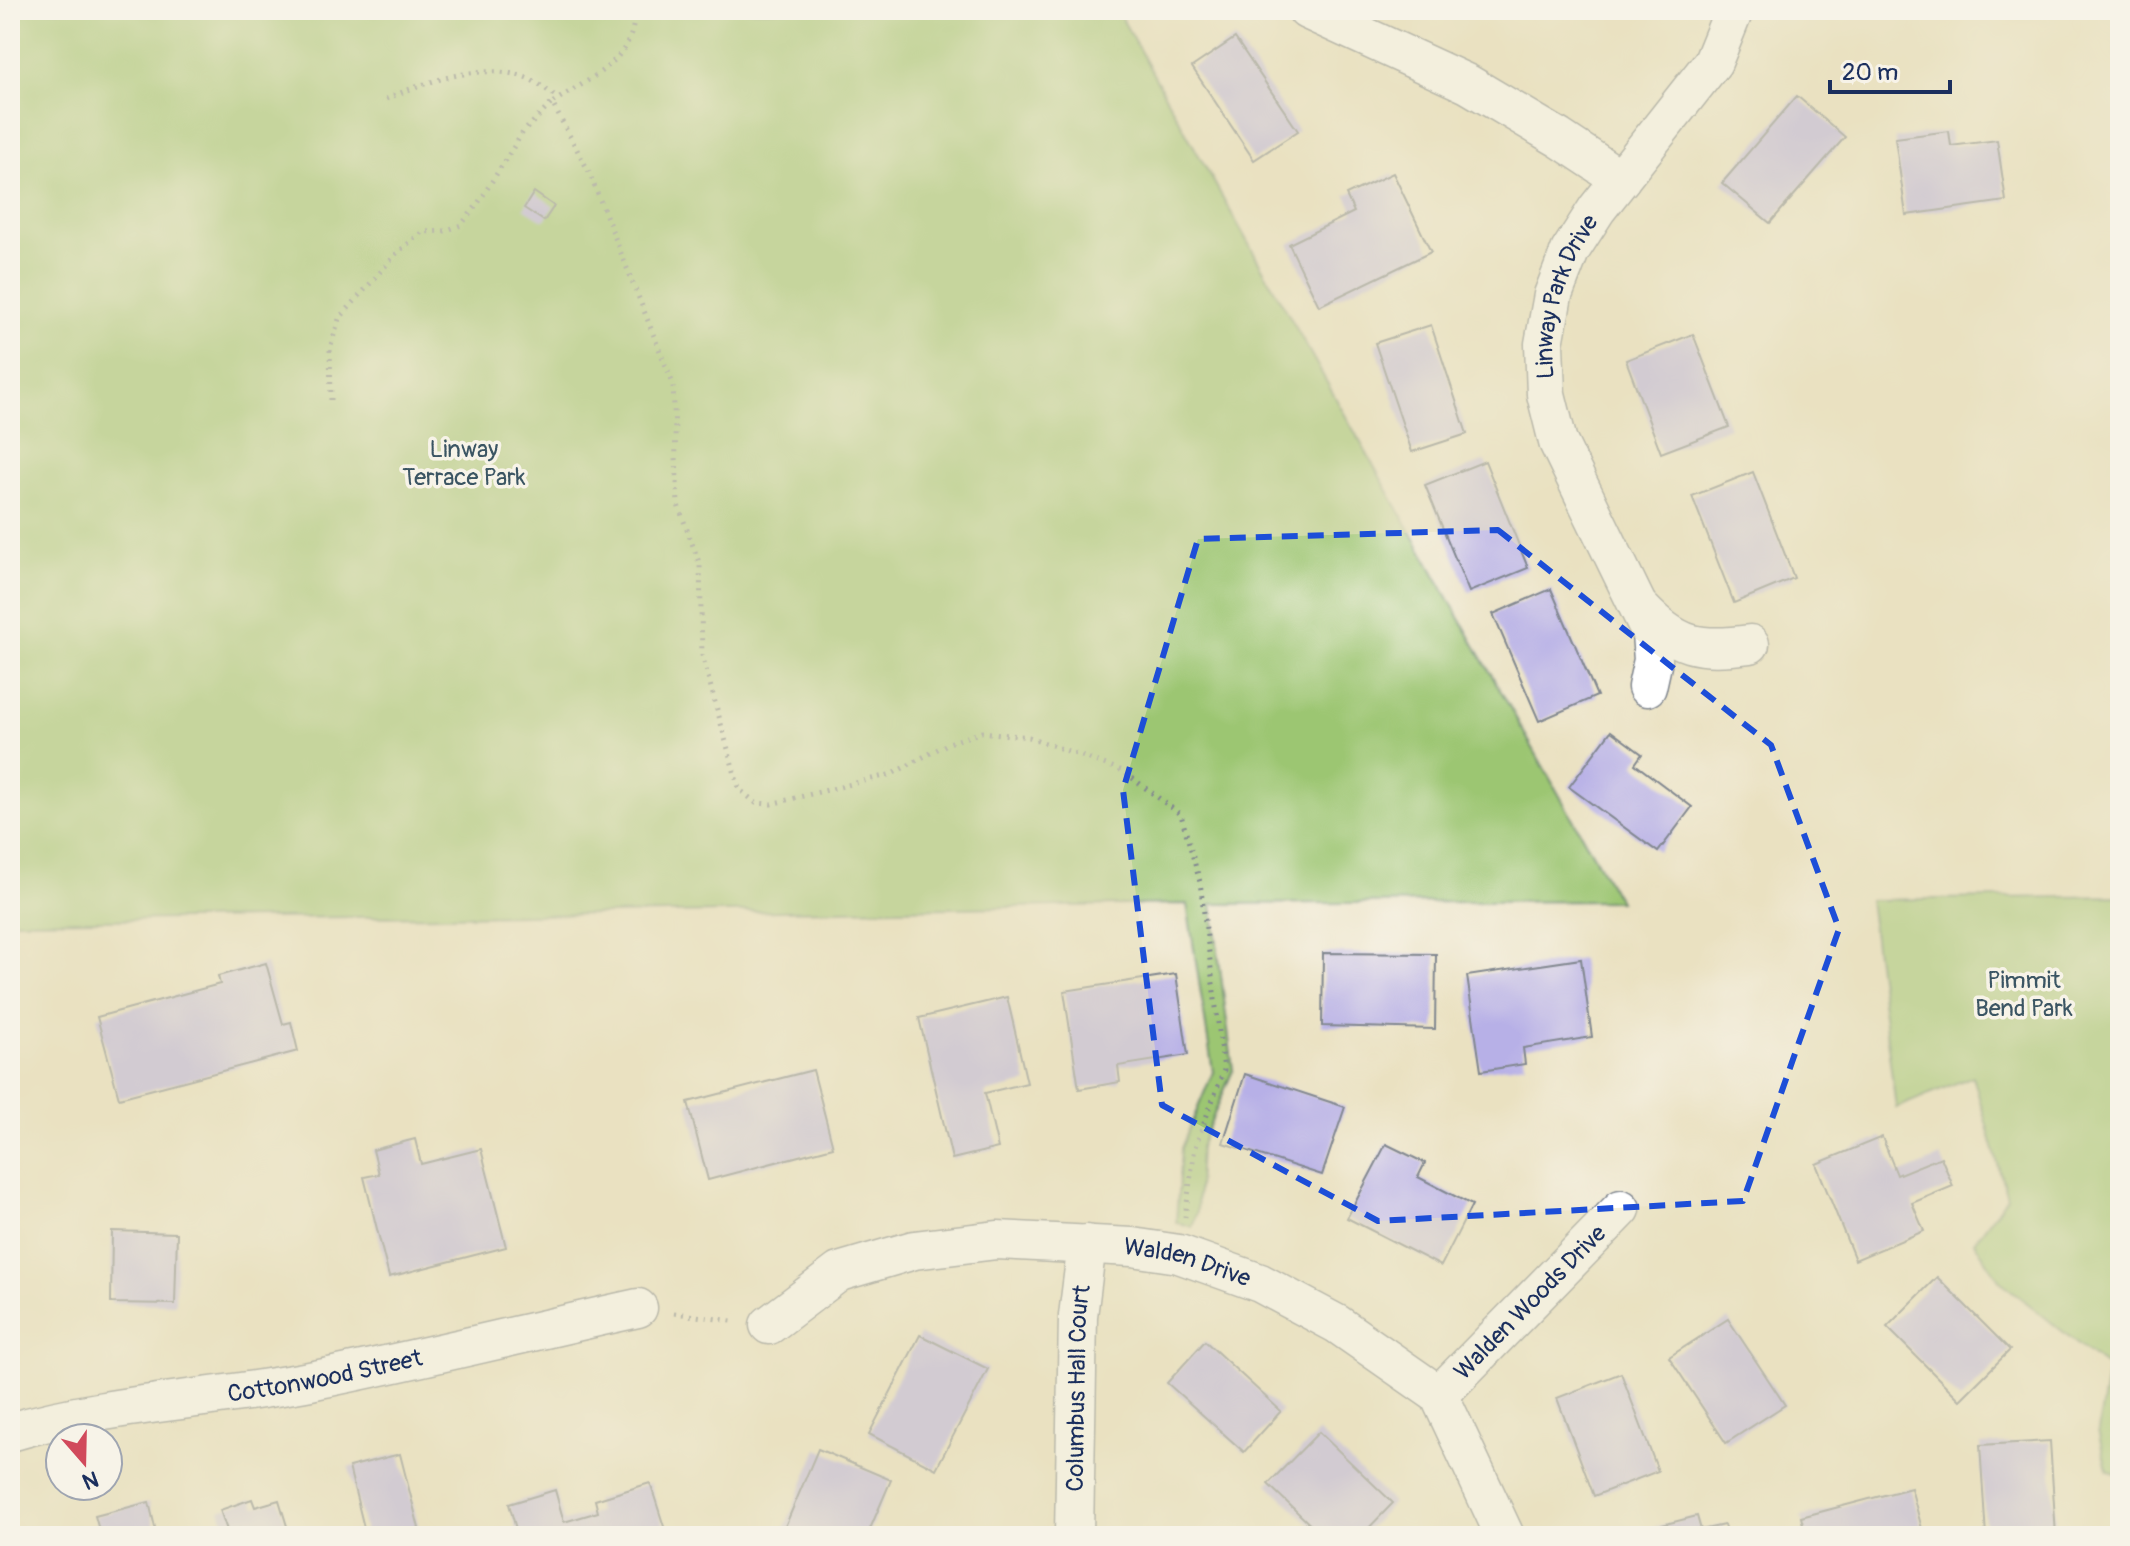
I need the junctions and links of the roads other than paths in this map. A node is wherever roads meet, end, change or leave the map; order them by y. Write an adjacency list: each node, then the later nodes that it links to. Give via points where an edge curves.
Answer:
1 (1307, 10): 3 (street, via 1468,84)
2 (1734, 10): 3 (street, Linway Park Drive, via 1713,62)
3 (1621, 179): 4 (street, Linway Park Drive, via 1570,251 1553,295 1544,344 1546,394 1558,442)
4 (1641, 609): 5 (street, via 1662,631 1689,644); 6 (street, via 1651,633)
5 (1750, 644)
6 (1647, 687)
7 (1621, 1209): 11 (street, Walden Woods Drive)
8 (1087, 1244): 10 (street, Walden Drive, via 997,1240 914,1250 839,1272); 11 (street, Walden Drive, via 1179,1254 1260,1283 1337,1324); 13 (street, Columbus Hall Court, via 1078,1316)
9 (638, 1308): 12 (street, Cottonwood Street, via 308,1381 112,1409)
10 (769, 1325)
11 (1439, 1395): 14 (street)
12 (10, 1432)
13 (1074, 1534)
14 (1505, 1536)

